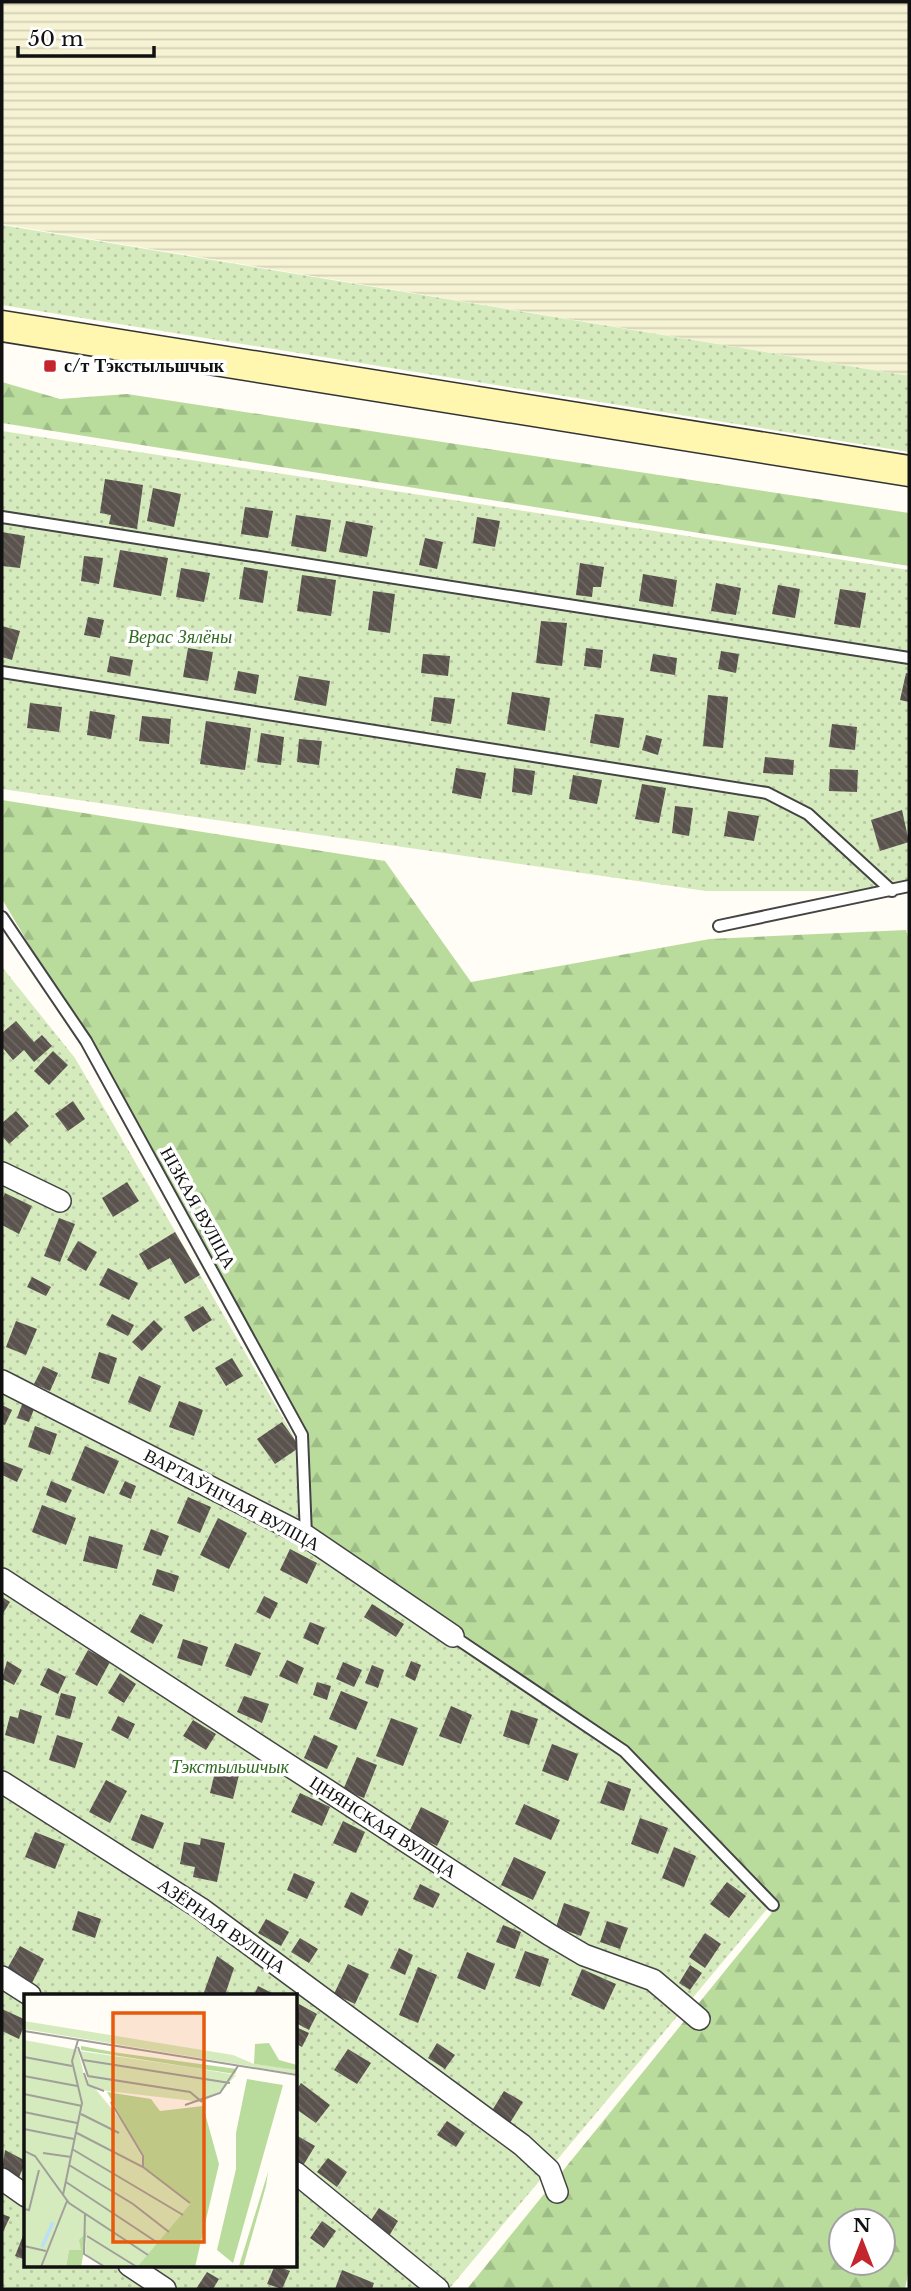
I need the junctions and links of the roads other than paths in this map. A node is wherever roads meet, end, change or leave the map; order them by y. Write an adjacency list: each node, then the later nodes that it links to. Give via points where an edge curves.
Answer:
1 (2, 326): 2 (main road)
2 (909, 471)
3 (2, 517): 4 (lane)
4 (909, 657)
5 (2, 672): 7 (lane, via 767,793 808,814)
6 (909, 886): 7 (lane)
7 (892, 891): 9 (lane)
8 (2, 917): 13 (lane, НІЗКАЯ ВУЛІЦА, via 86,1041 302,1435)
9 (719, 926)
10 (2, 1173): 11 (street)
11 (60, 1201)
12 (2, 1381): 13 (street, ВАРТАЎНІЧАЯ ВУЛІЦА)
13 (306, 1536): 15 (street, ВАРТАЎНІЧАЯ ВУЛІЦА)
14 (2, 1579): 20 (street, ЦНЯНСКАЯ ВУЛІЦА, via 550,1936 584,1955 653,1980)
15 (453, 1636): 17 (lane, via 624,1751)
16 (2, 1782): 23 (street, АЗЁРНАЯ ВУЛІЦА, via 200,1908 500,2128 550,2170)
17 (773, 1905)
18 (2, 1977): 19 (street)
19 (28, 1994)
20 (699, 2019)
21 (298, 2175): 27 (street)
22 (2, 2179): 24 (street)
23 (557, 2192)
24 (24, 2195)
25 (130, 2266): 26 (street)
26 (165, 2289)
27 (438, 2289)

